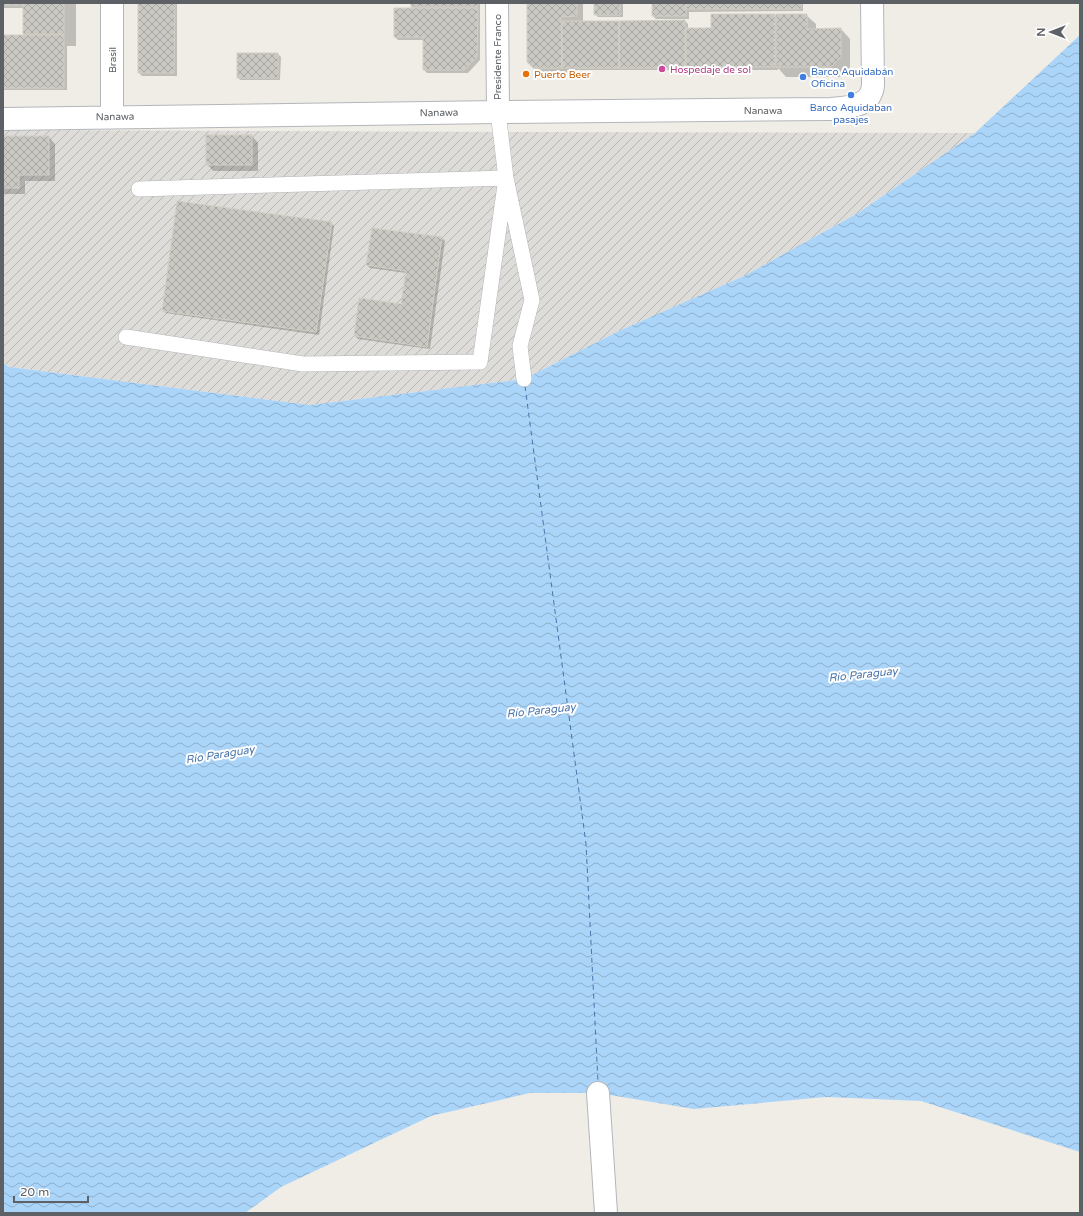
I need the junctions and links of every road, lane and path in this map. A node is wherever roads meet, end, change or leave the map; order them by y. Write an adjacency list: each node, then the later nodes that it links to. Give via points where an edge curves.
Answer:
1 (112, 3): 5 (street, Brasil)
2 (497, 3): 4 (street, Presidente Franco)
3 (872, 3): 4 (street, Nanawa, via 871,95 851,108)
4 (498, 112): 5 (street, Nanawa); 7 (lane)
5 (112, 116): 6 (street, Nanawa)
6 (3, 119)
7 (506, 178): 8 (lane); 9 (lane, via 480,362 303,364); 10 (lane, via 532,300 520,346)
8 (139, 189)
9 (126, 337)
10 (524, 379)
11 (598, 1093): 12 (street)
12 (606, 1213)

